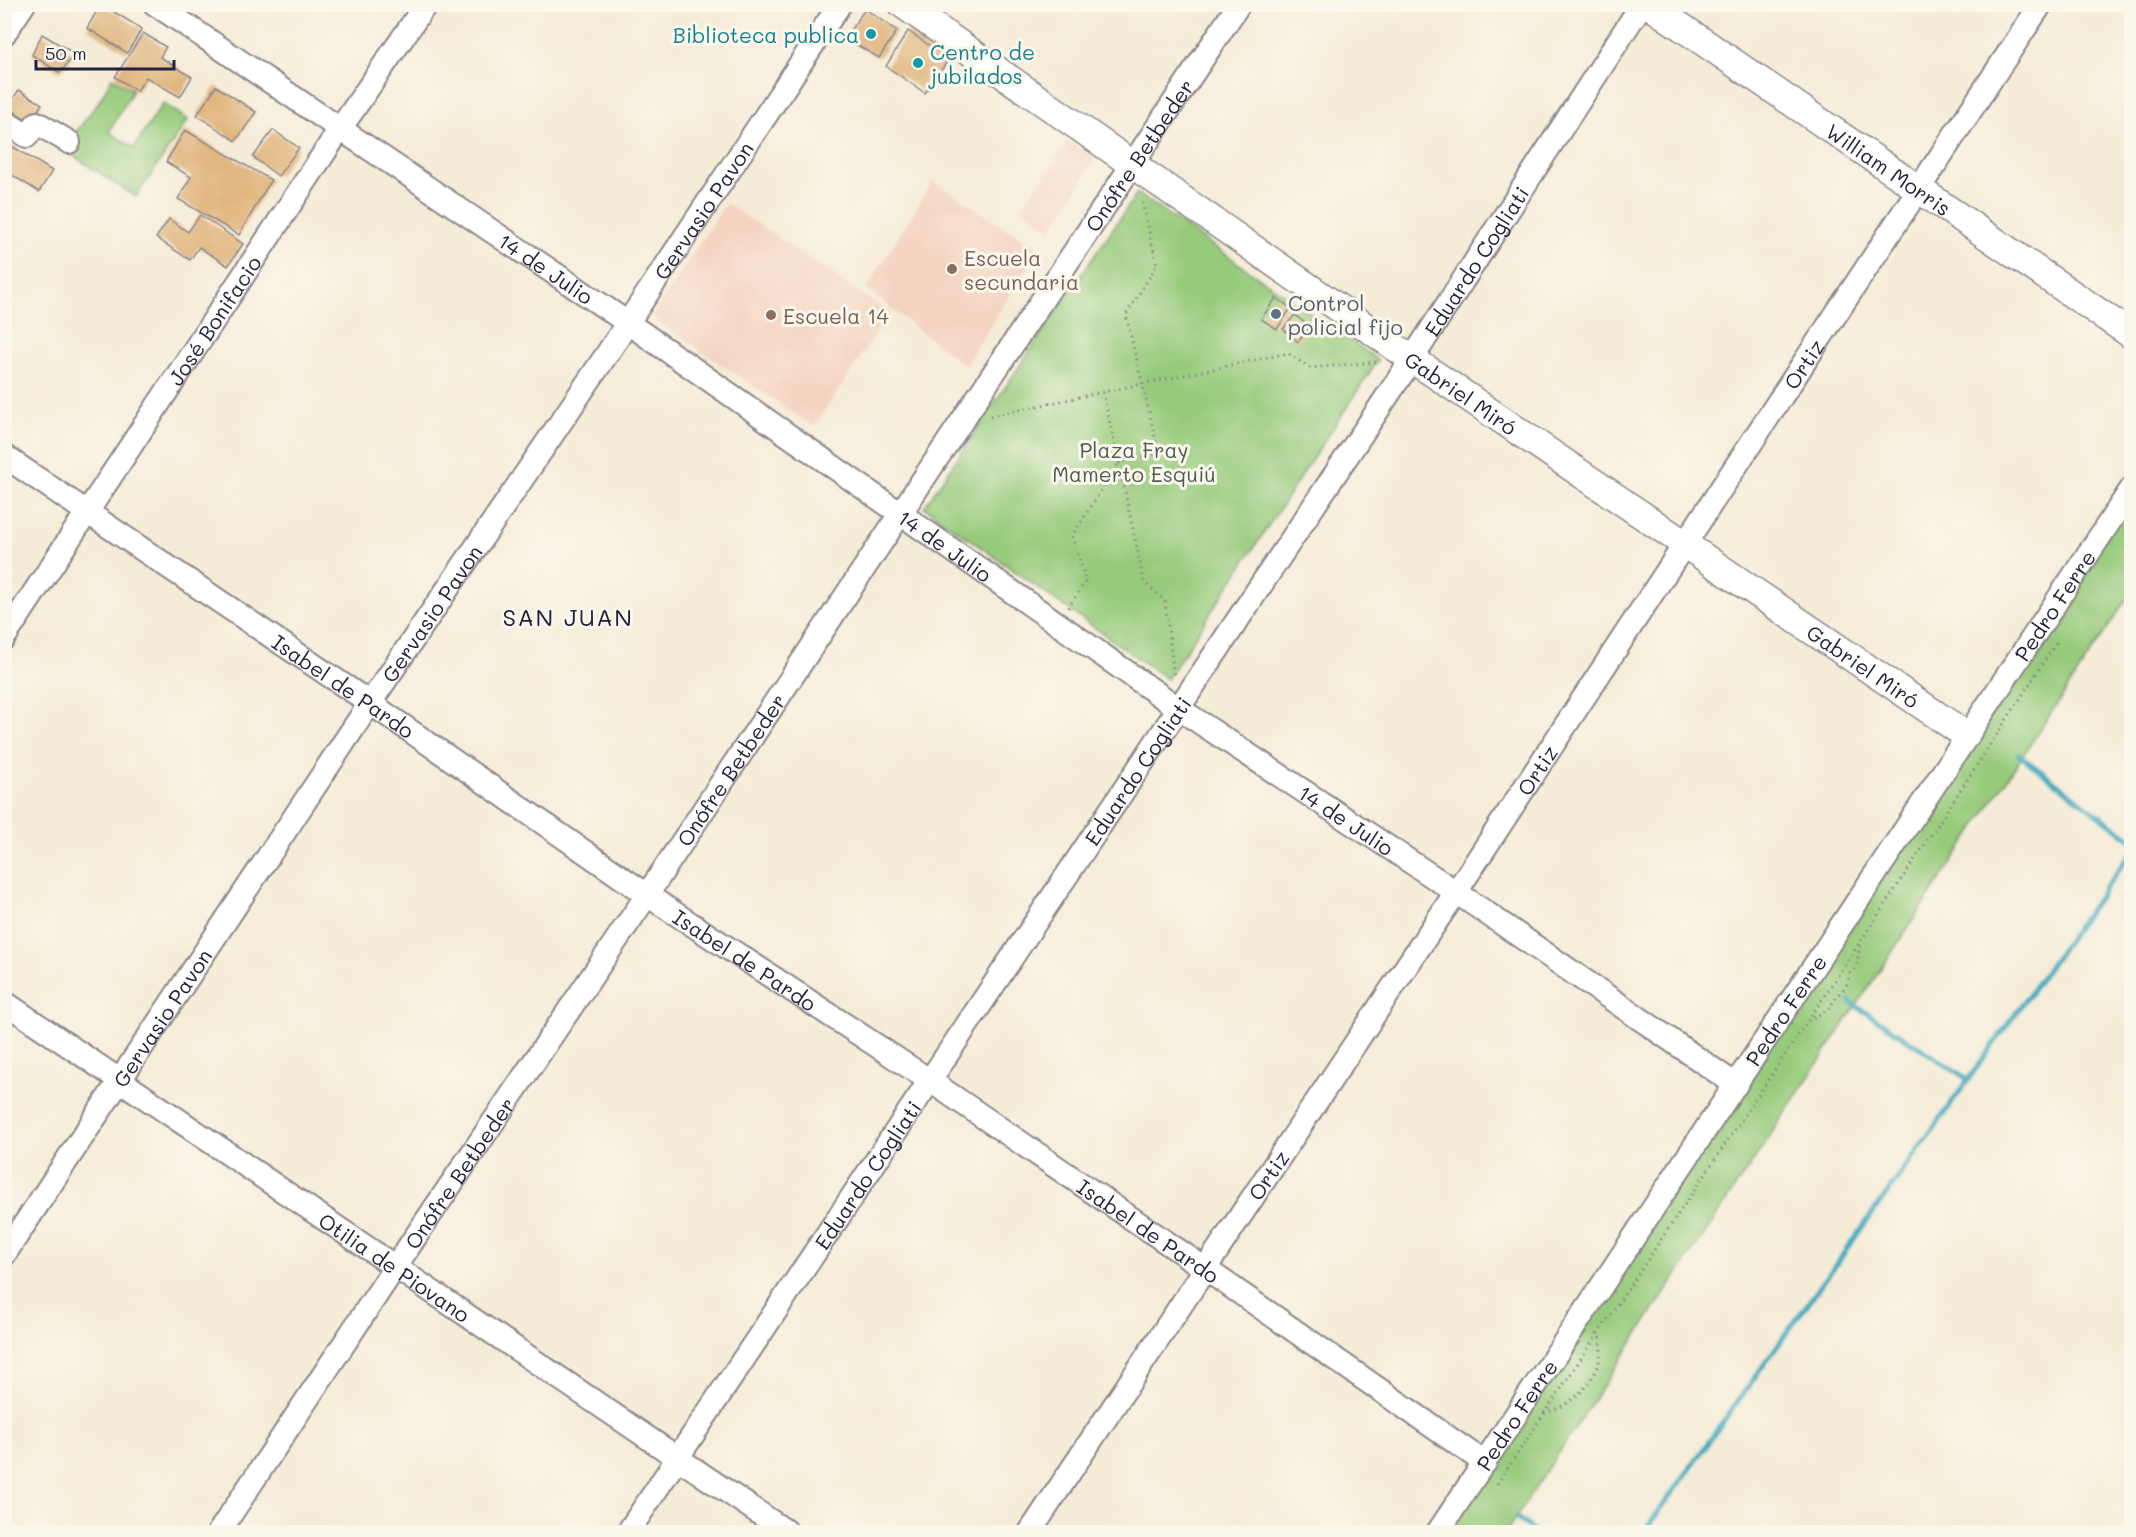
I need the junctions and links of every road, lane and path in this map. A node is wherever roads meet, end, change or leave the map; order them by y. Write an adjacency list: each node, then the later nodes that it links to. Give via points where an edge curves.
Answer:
1 (24, 4): 10 (street)
2 (155, 4): 12 (street, 14 de Julio)
3 (426, 4): 12 (street, José Bonifacio)
4 (840, 4): 17 (street, Gervasio Pavon)
5 (902, 4): 14 (street, Gabriel Miró)
6 (1239, 4): 14 (street, Onófre Betbeder)
7 (1642, 4): 19 (street, Eduardo Cogliati)
8 (1648, 4): 15 (street, William Morris)
9 (2041, 4): 15 (street, Ortiz)
10 (4, 34)
11 (4, 121): 13 (street, via 27,136 37,123)
12 (340, 129): 17 (street, 14 de Julio); 27 (street, José Bonifacio)
13 (69, 142)
14 (1132, 165): 19 (street, Gabriel Miró); 23 (street, Onófre Betbeder)
15 (1917, 189): 18 (street, William Morris); 29 (street, Ortiz)
16 (1141, 198): 21 (path, via 1157,265 1125,315)
17 (628, 323): 28 (street, 14 de Julio); 33 (street, Gervasio Pavon)
18 (2132, 335)
19 (1412, 359): 29 (street, Gabriel Miró); 34 (street, Eduardo Cogliati)
20 (1378, 362): 21 (path, via 1310,368 1288,353)
21 (1142, 383): 22 (path); 25 (path, via 1159,454)
22 (1103, 392): 23 (path); 25 (path)
23 (962, 422): 28 (street, Onófre Betbeder)
24 (4, 456): 27 (street, Isabel de Pardo)
25 (1119, 463): 30 (path, via 1072,536 1086,581); 34 (path, via 1144,582 1165,601)
26 (2132, 488): 35 (street, Pedro Ferre)
27 (87, 512): 32 (street, José Bonifacio); 33 (street, Isabel de Pardo)
28 (901, 514): 30 (street, 14 de Julio); 37 (street, Onófre Betbeder)
29 (1685, 545): 35 (street, Gabriel Miró); 36 (street, Ortiz)
30 (1058, 624): 34 (street, 14 de Julio)
31 (2061, 635): 38 (path)
32 (4, 638)
33 (370, 703): 37 (street, Isabel de Pardo); 44 (street, Gervasio Pavon)
34 (1178, 708): 36 (street, 14 de Julio); 43 (street, Eduardo Cogliati)
35 (1966, 735): 45 (street, Pedro Ferre)
36 (1456, 892): 45 (street, 14 de Julio); 48 (street, Ortiz)
37 (647, 895): 43 (street, Isabel de Pardo); 47 (street, Onófre Betbeder)
38 (1860, 943): 39 (path); 40 (path, via 1855,969)
39 (1828, 990): 40 (path); 42 (path)
40 (1837, 996): 42 (path, via 1829,1009)
41 (4, 1002): 44 (street, Otilia de Piovano)
42 (1807, 1022): 49 (path)
43 (929, 1080): 48 (street, Isabel de Pardo); 52 (street, Eduardo Cogliati)
44 (121, 1081): 46 (street, Gervasio Pavon); 47 (street, Otilia de Piovano)
45 (1736, 1085): 50 (street, Pedro Ferre)
46 (4, 1255)
47 (395, 1267): 52 (street, Otilia de Piovano); 55 (street, Onófre Betbeder)
48 (1204, 1268): 53 (street, Isabel de Pardo); 58 (street, Ortiz)
49 (1599, 1334): 51 (path); 51 (path, via 1601,1351 1588,1384 1569,1401)
50 (1520, 1409): 51 (path, via 1536,1414); 53 (street, Pedro Ferre)
51 (1545, 1412): 54 (path)
52 (677, 1458): 56 (street, Eduardo Cogliati); 57 (street, Otilia de Piovano)
53 (1485, 1463): 59 (street, Pedro Ferre)
54 (1495, 1486)
55 (219, 1533)
56 (628, 1533)
57 (787, 1533)
58 (1030, 1533)
59 (1438, 1533)

